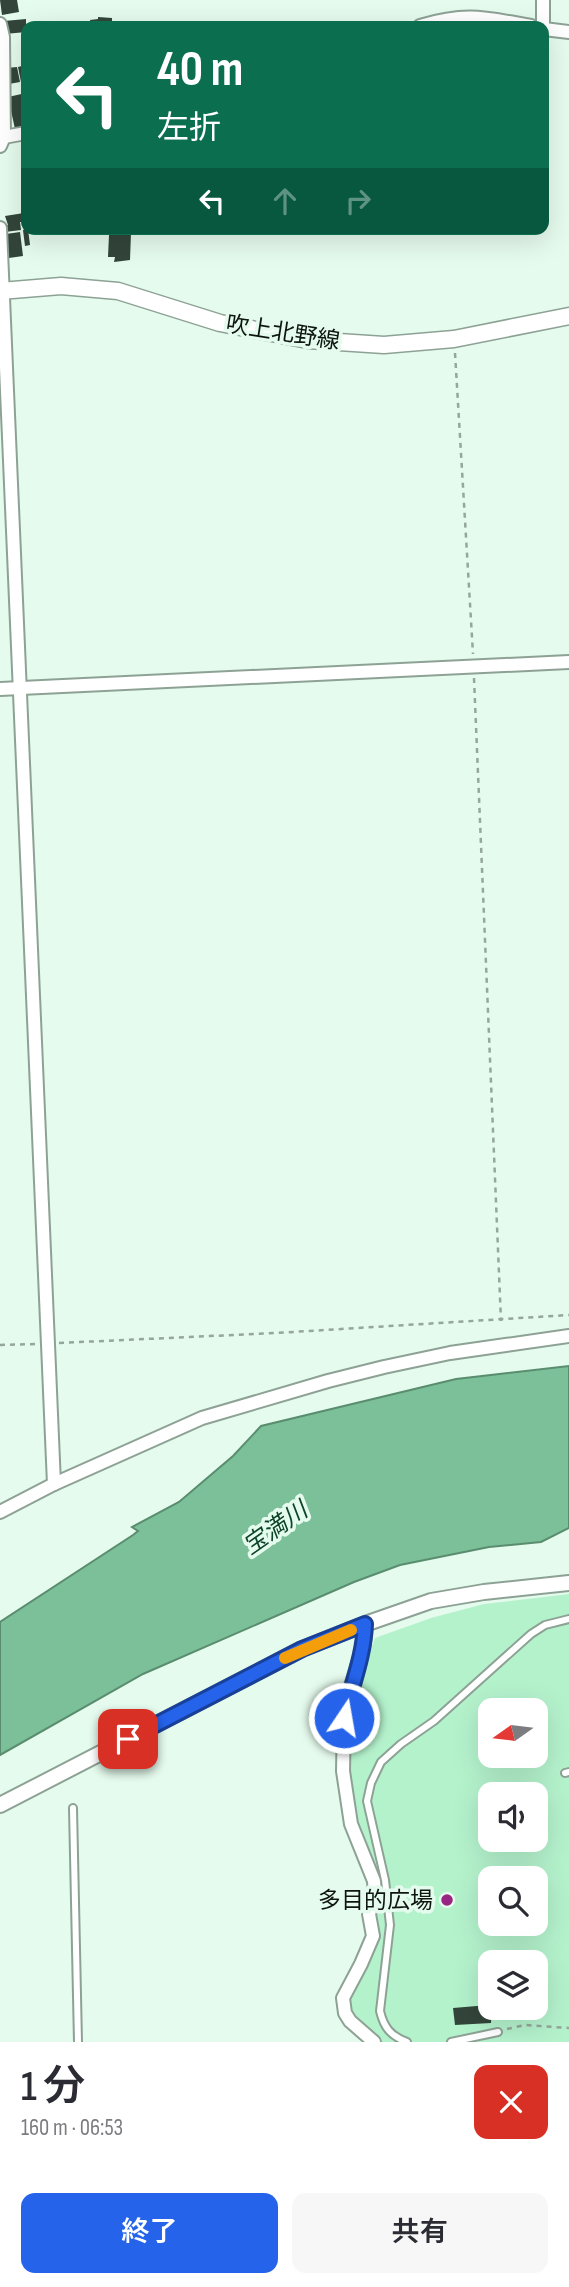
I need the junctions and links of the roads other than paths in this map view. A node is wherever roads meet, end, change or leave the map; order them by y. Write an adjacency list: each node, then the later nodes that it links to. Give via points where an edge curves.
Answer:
1 (543, 0): 4 (street)
2 (436, 21): 3 (street, via 473,16)
3 (502, 21)
4 (544, 21)
5 (0, 24): 9 (street)
6 (549, 28): 7 (street)
7 (569, 32)
8 (21, 135): 9 (street)
9 (2, 141)
10 (0, 228): 11 (street)
11 (1, 291): 12 (main road, 吹上北野線, via 61,286 118,291 220,323 308,340 384,345 454,339); 14 (street)
12 (569, 316)
13 (569, 662): 14 (street)
14 (19, 688): 15 (street); 17 (street)
15 (0, 689)
16 (569, 1336): 17 (street, via 450,1353 328,1381 202,1418)
17 (54, 1484): 18 (street)
18 (0, 1512)
19 (569, 1583): 21 (street, via 431,1601)
20 (569, 1619): 27 (lane, via 544,1625 531,1634 434,1721 401,1744 382,1762 371,1783 367,1801 390,1925 380,2011 392,2035)
21 (365, 1624): 22 (street, via 302,1649); 26 (street, via 344,1718 343,1758 351,1824 374,1881 369,1914 373,1936 343,1998 350,2021)
22 (0, 1805)
23 (73, 1808): 25 (lane)
24 (498, 2032): 28 (lane)
25 (78, 2042)
26 (374, 2042)
27 (407, 2042)
28 (451, 2042)

